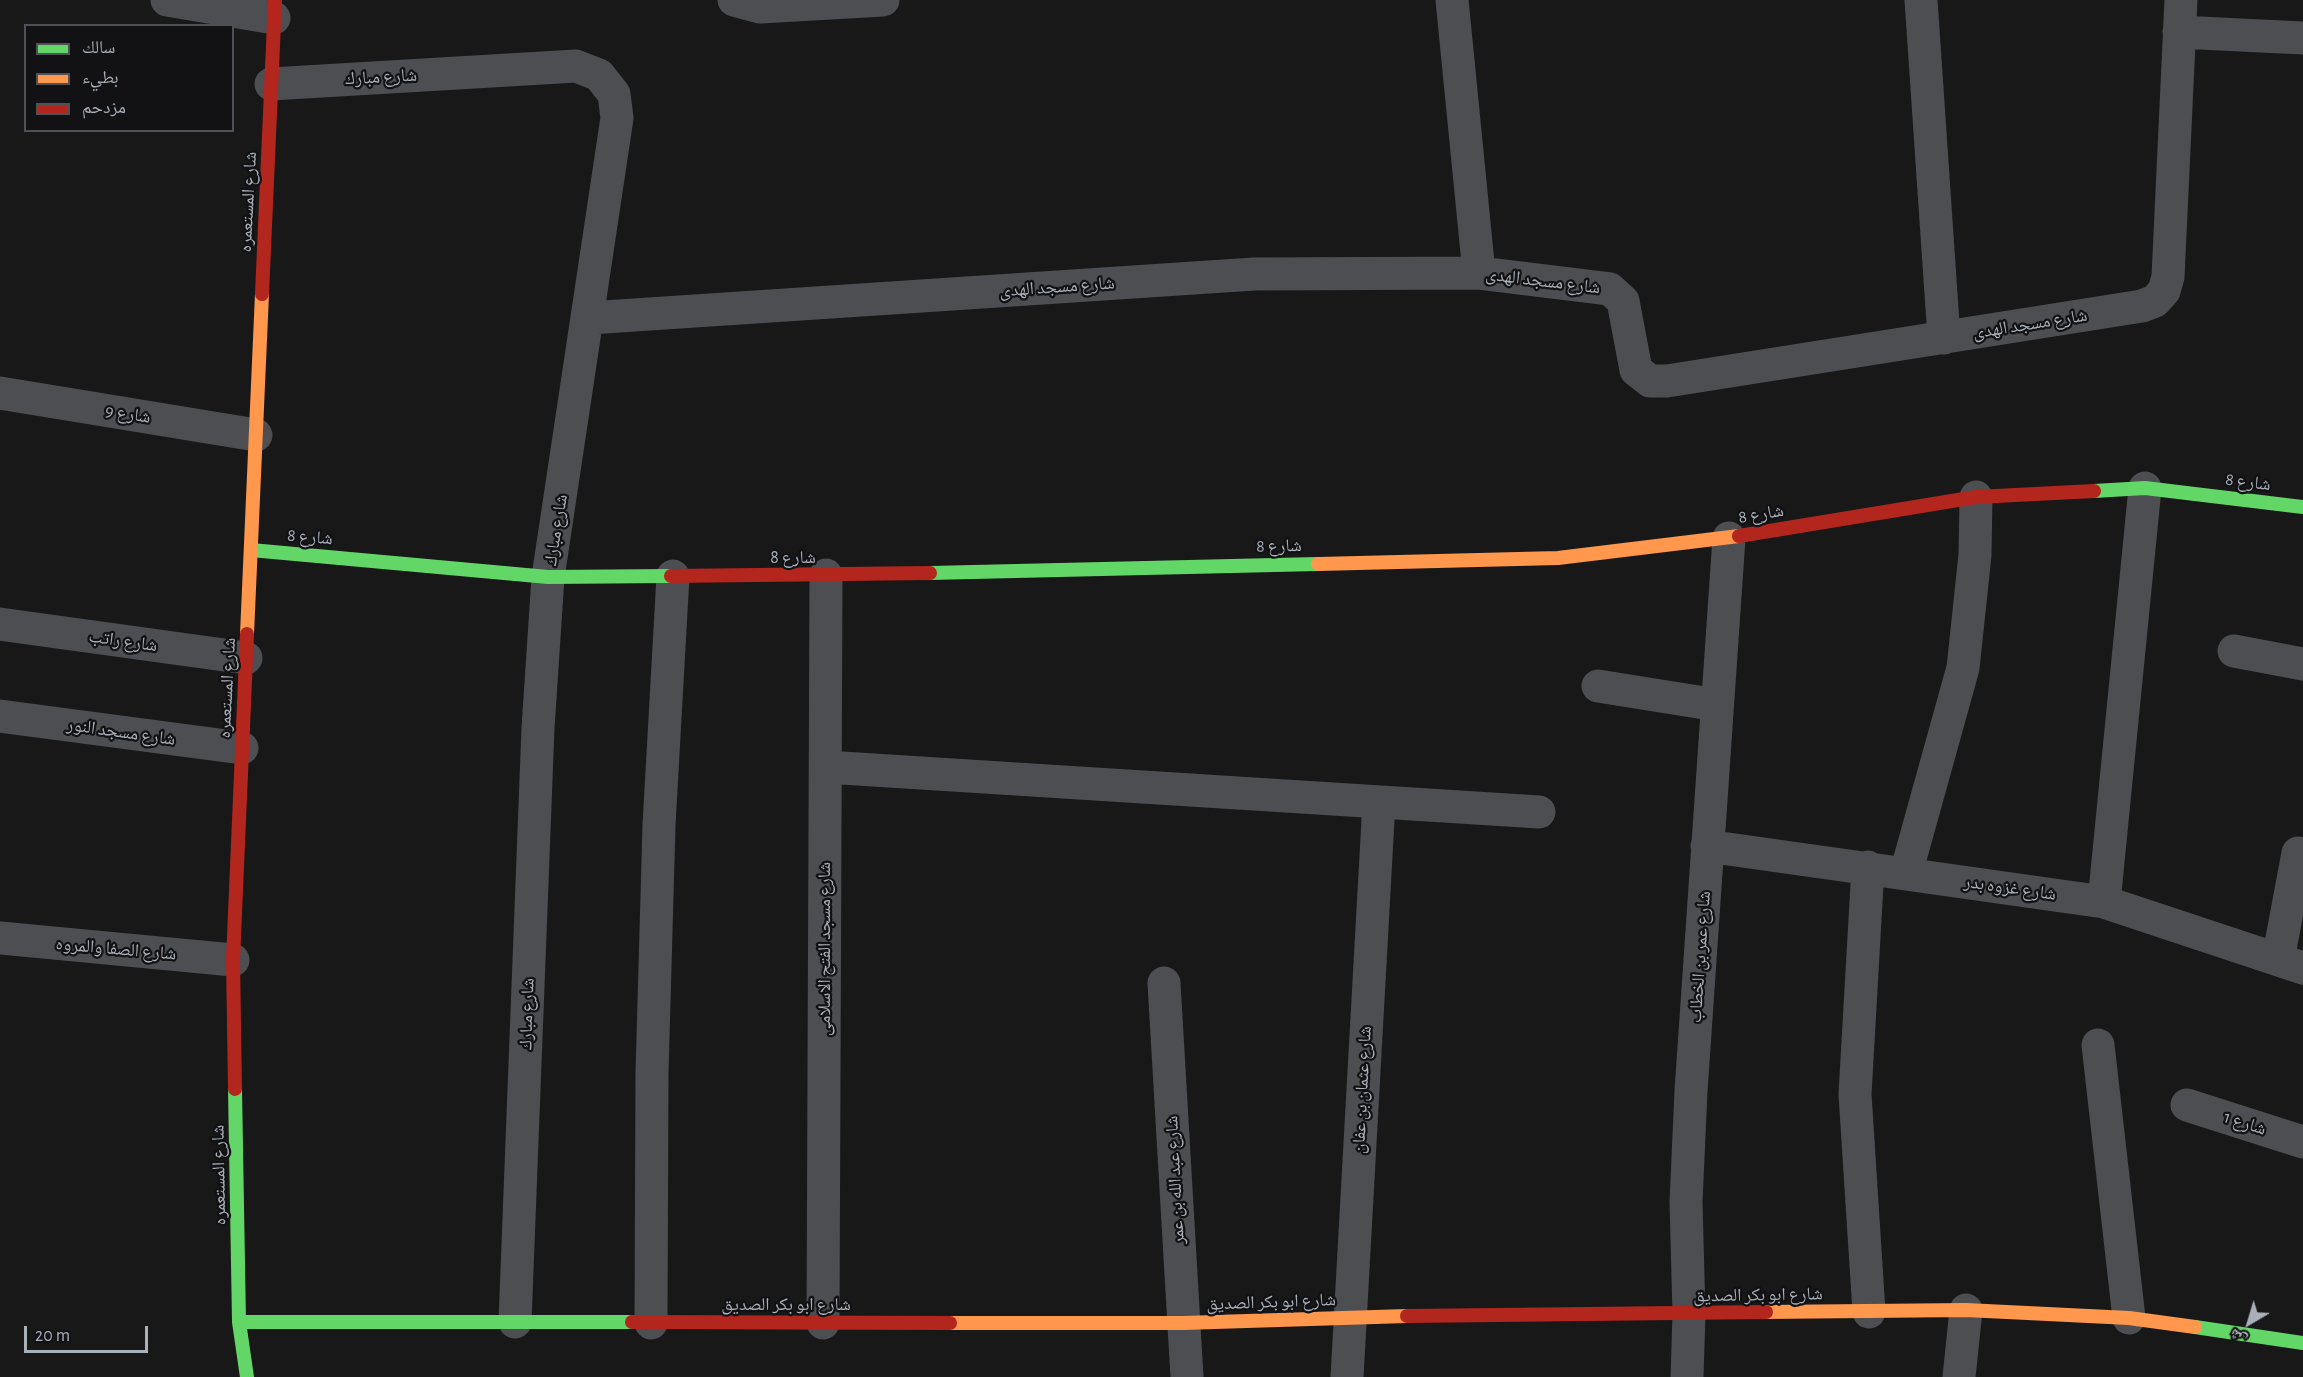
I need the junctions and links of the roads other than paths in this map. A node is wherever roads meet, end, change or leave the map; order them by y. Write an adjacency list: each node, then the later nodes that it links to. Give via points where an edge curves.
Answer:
1 (167, 0): 7 (street)
2 (735, 0): 3 (street, via 760,7)
3 (883, 0)
4 (1452, 0): 11 (street)
5 (1921, 0): 13 (street)
6 (2181, 0): 8 (street, شارع مسجد الهدى)
7 (274, 9): 10 (street, شارع المستعمره)
8 (2179, 32): 9 (street); 13 (street, شارع مسجد الهدى, via 2168,277 2164,291 2156,301 2142,306)
9 (2303, 38)
10 (271, 84): 12 (street, شارع مبارك, via 576,66 599,75 614,94 617,118); 15 (street, شارع المستعمره)
11 (1479, 273): 12 (street, شارع مسجد الهدى, via 1254,274); 13 (street, شارع مسجد الهدى, via 1610,289 1623,301 1636,370 1650,381)
12 (589, 318): 23 (street, شارع مبارك)
13 (1944, 338)
14 (0, 393): 15 (street, شارع 9)
15 (256, 435): 20 (street, شارع المستعمره)
16 (2145, 488): 17 (street, شارع 8); 18 (street, شارع 8); 39 (street)
17 (1976, 497): 19 (street, شارع 8); 38 (street, via 1975,555 1964,668)
18 (2303, 507)
19 (1729, 538): 21 (street, شارع 8, via 1558,558); 29 (street, شارع عمر بن الخطاب)
20 (251, 550): 23 (street, شارع 8); 26 (street, شارع المستعمره)
21 (826, 575): 22 (street, شارع 8); 32 (street, شارع مسجد الفتح الاسلامى)
22 (673, 576): 23 (street, شارع 8); 54 (street, via 657,896)
23 (548, 577): 53 (street, شارع مبارك, via 538,728)
24 (0, 624): 26 (street, شارع راتب)
25 (2234, 651): 27 (street)
26 (246, 658): 31 (street, شارع المستعمره)
27 (2303, 664)
28 (1598, 686): 29 (street)
29 (1717, 705): 35 (street, شارع عمر بن الخطاب)
30 (0, 716): 31 (street, شارع مسجد النور)
31 (242, 748): 41 (street, شارع المستعمره)
32 (826, 767): 33 (street); 55 (street, شارع مسجد الفتح الاسلامى)
33 (1379, 802): 34 (street); 50 (street, شارع عثمان بن عفان)
34 (1539, 812)
35 (1707, 846): 37 (street, شارع غزوه بدر); 49 (street, شارع عمر بن الخطاب, via 1686,1203)
36 (2298, 853): 42 (street)
37 (1868, 867): 38 (street, شارع غزوه بدر); 48 (street, via 1855,1094)
38 (1906, 873): 39 (street, شارع غزوه بدر)
39 (2104, 902): 42 (street, شارع غزوه بدر)
40 (0, 938): 41 (street, شارع الصفا والمروه)
41 (233, 960): 52 (street, شارع المستعمره)
42 (2291, 964)
43 (1164, 983): 56 (street, شارع عبد الله بن عمر)
44 (2098, 1045): 51 (street)
45 (2187, 1105): 46 (street, شارع 1)
46 (2303, 1142)
47 (1966, 1310): 48 (street, شارع ابو بكر الصديق); 51 (street, شارع ابو بكر الصديق); 62 (street)
48 (1869, 1312): 49 (street, شارع ابو بكر الصديق)
49 (1689, 1314): 50 (street, شارع ابو بكر الصديق); 61 (street, شارع عمر بن الخطاب)
50 (1348, 1317): 56 (street, شارع ابو بكر الصديق); 60 (street, شارع عثمان بن عفان)
51 (2129, 1318): 57 (street, شارع ابو بكر الصديق)
52 (240, 1322): 53 (street, شارع ابو بكر الصديق); 58 (street, شارع المستعمره)
53 (515, 1322): 54 (street, شارع ابو بكر الصديق)
54 (651, 1323): 55 (street, شارع ابو بكر الصديق)
55 (823, 1323): 56 (street, شارع ابو بكر الصديق)
56 (1183, 1323): 59 (street, شارع عبد الله بن عمر)
57 (2303, 1343)
58 (247, 1377)
59 (1187, 1377)
60 (1347, 1377)
61 (1687, 1377)
62 (1959, 1377)

